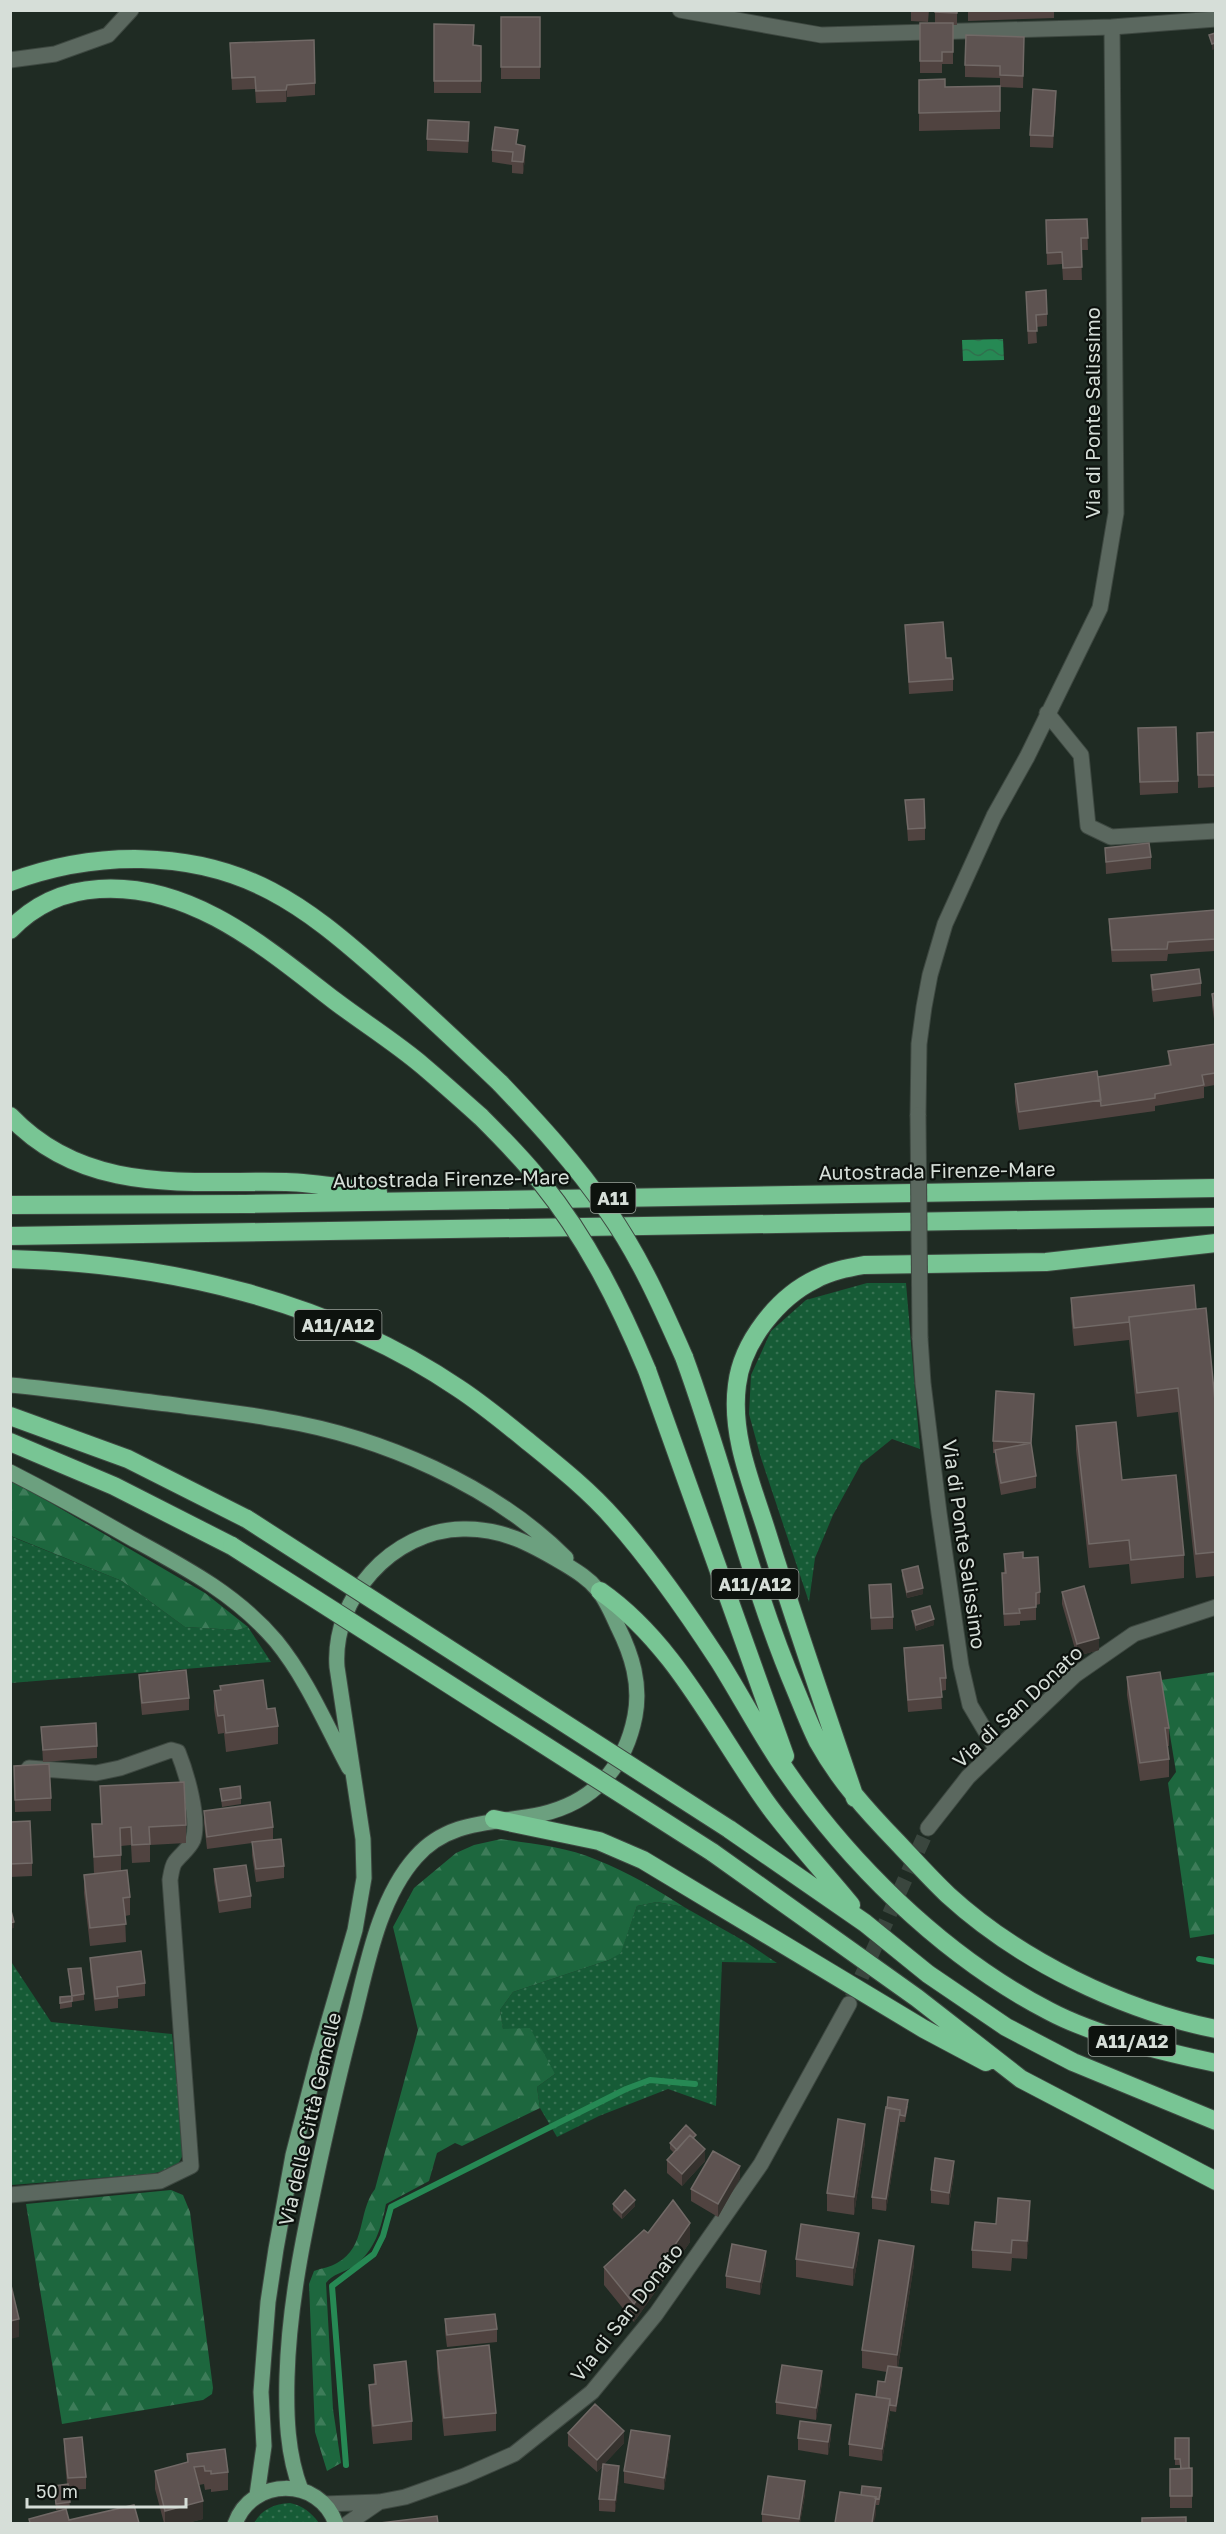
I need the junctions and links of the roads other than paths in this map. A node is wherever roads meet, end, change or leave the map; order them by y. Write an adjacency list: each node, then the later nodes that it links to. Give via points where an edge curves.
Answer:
1 (131, 10): 5 (street, via 108,35 55,54)
2 (680, 10): 4 (street, via 820,36)
3 (1215, 19): 4 (street)
4 (1112, 27): 6 (street, Via di Ponte Salissimo, via 1116,513 1100,608)
5 (10, 60)
6 (1047, 713): 7 (street, via 1081,755 1088,826 1111,837); 25 (street, Via di Ponte Salissimo, bridge, via 945,924 930,975 919,1044 920,1338 937,1501 970,1705)
7 (1215, 831)
8 (10, 882): 29 (highway, A11/A12, bridge, via 52,868 131,858 187,864 246,880 329,928 409,997 551,1137 607,1210 657,1297 684,1357 785,1666 818,1741)
9 (10, 930): 28 (highway, bridge, via 39,906 84,890 142,890 189,904 281,960 422,1065 481,1118 541,1181 588,1248 647,1370)
10 (10, 1116): 12 (highway, via 63,1156 115,1175 180,1182 308,1184)
11 (1215, 1188): 12 (highway, Autostrada Firenze-Mare / A11)
12 (442, 1200): 13 (highway, Autostrada Firenze-Mare / A11)
13 (10, 1205)
14 (1215, 1217): 15 (highway, A11)
15 (10, 1236)
16 (1215, 1243): 29 (highway, via 1046,1263 864,1265 836,1270 796,1290 753,1340 737,1382 739,1443)
17 (10, 1259): 28 (highway, A11/A12, via 100,1264 232,1289 377,1341 458,1387 552,1460 612,1516 673,1592)
18 (10, 1384): 22 (main road, via 282,1420 381,1447 422,1462 498,1503 529,1524)
19 (10, 1416): 32 (highway, bridge, via 128,1459 247,1519 729,1829)
20 (10, 1442): 36 (highway, bridge, via 114,1486 232,1546 712,1852 917,1998)
21 (10, 1472): 27 (main road, via 210,1581 245,1610 293,1666)
22 (583, 1575): 23 (main road); 27 (main road, Via delle Città Gemelle, via 522,1539 480,1529 433,1533 400,1548 379,1565 351,1598 337,1644)
23 (600, 1591): 30 (main road, Via delle Città Gemelle, via 630,1654 636,1682 635,1719 623,1752 610,1775 584,1796 543,1813); 32 (highway, via 634,1617 670,1660 770,1807)
24 (1215, 1607): 25 (street, Via di San Donato, via 1134,1634 1074,1675)
25 (996, 1749): 31 (street, Via di San Donato)
26 (15, 1767): 39 (street, via 96,1773 164,1752 178,1752 195,1828 192,1841 174,1863 170,1880 191,2166 160,2181)
27 (356, 1781): 41 (main road, Via delle Città Gemelle, via 364,1878 356,1930 293,2155 276,2249 261,2392 264,2446)
28 (796, 1784): 35 (highway, A11/A12, via 880,1884 916,1918 1014,1991 1086,2026)
29 (855, 1798): 34 (highway, A11/A12, via 948,1895 995,1932 1104,1994 1147,2011)
30 (494, 1819): 36 (highway, via 599,1841 643,1860 924,2029); 40 (main road, Via delle Città Gemelle, via 452,1832 416,1856 396,1885 375,1936 301,2246 287,2375 291,2450)
31 (928, 1828)
32 (865, 1923): 37 (highway, via 927,1974 1033,2042)
33 (849, 2004): 42 (street, Via di San Donato, via 761,2164 656,2314 592,2392 514,2454 405,2497)
34 (1215, 2029)
35 (1215, 2063)
36 (1021, 2079): 38 (highway)
37 (1215, 2121)
38 (1215, 2181)
39 (10, 2195)
40 (302, 2490): 41 (main road, via 278,2487); 43 (main road)
41 (257, 2495): 44 (main road, via 242,2508)
42 (379, 2502): 43 (street, Via di San Donato); 46 (street)
43 (324, 2504): 45 (main road)
44 (235, 2523)
45 (336, 2523)
46 (347, 2523)

